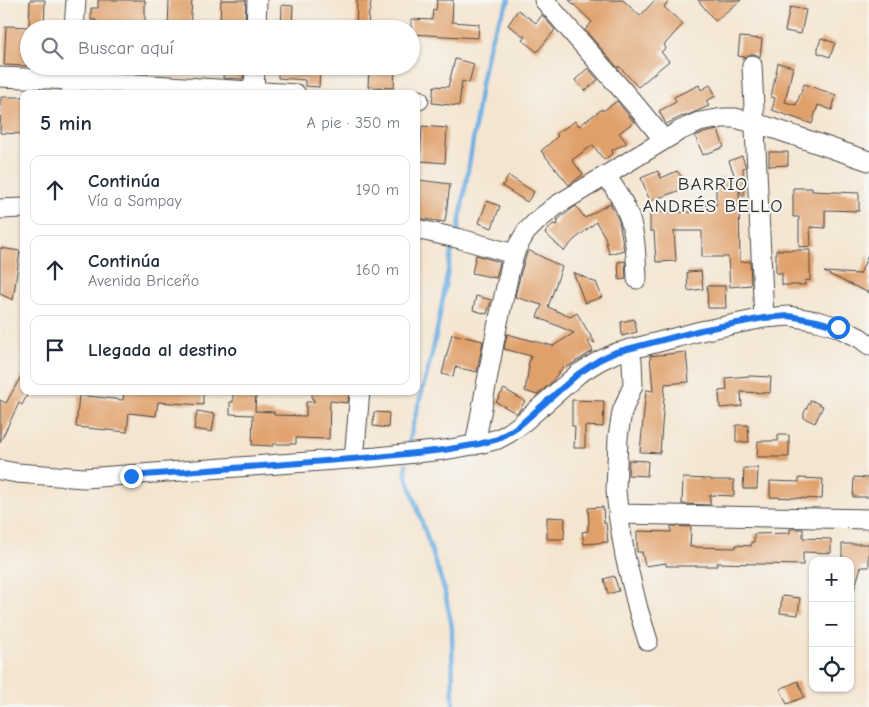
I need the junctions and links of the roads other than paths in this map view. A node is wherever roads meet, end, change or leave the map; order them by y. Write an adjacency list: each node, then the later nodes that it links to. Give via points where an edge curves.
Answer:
1 (76, 0): 4 (street)
2 (258, 0): 5 (street)
3 (544, 0): 13 (street)
4 (75, 20)
5 (257, 20)
6 (752, 65): 12 (street)
7 (255, 75): 11 (street)
8 (0, 77): 9 (street)
9 (72, 80): 10 (street)
10 (212, 90)
11 (254, 90)
12 (755, 123): 13 (street, via 735,118 712,119); 14 (street); 21 (street)
13 (664, 140): 15 (street)
14 (869, 160)
15 (606, 175): 19 (street, via 556,205 538,220 526,232); 20 (street, via 632,225)
16 (20, 208): 17 (street)
17 (0, 209)
18 (420, 231): 19 (street)
19 (514, 254): 25 (street)
20 (637, 279)
21 (764, 318): 22 (street, via 789,316 817,321 838,327); 23 (street, via 701,330)
22 (869, 345)
23 (630, 349): 25 (street, via 599,360 578,374 520,425 498,439); 28 (street, via 633,385 622,412 618,437)
24 (360, 395): 26 (street)
25 (475, 445): 26 (street)
26 (354, 459): 27 (street, via 84,478)
27 (0, 470)
28 (618, 514): 29 (street); 30 (street, via 632,586)
29 (869, 519)
30 (648, 641)

